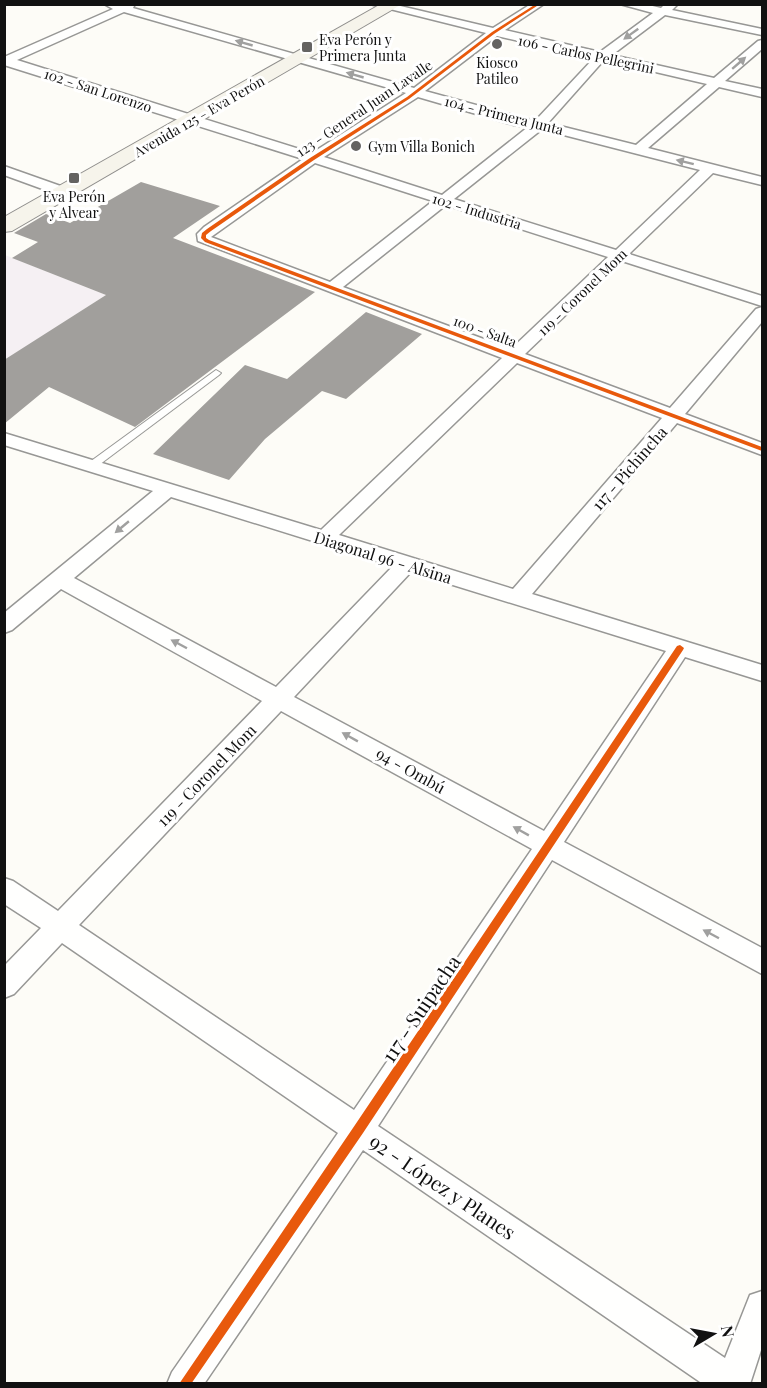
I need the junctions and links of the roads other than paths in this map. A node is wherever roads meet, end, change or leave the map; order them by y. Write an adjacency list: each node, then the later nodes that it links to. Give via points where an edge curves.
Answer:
1 (109, 4): 5 (street, 104 - Primera Junta)
2 (539, 4): 9 (street, 123 - General Juan Lavalle)
3 (625, 4): 7 (street)
4 (673, 4): 7 (street)
5 (127, 6): 12 (street, 104 - Primera Junta, one-way to 5); 13 (street)
6 (385, 6): 9 (street, 106 - Carlos Pellegrini); 12 (main road, Avenida 125 - Eva Perón)
7 (662, 12): 8 (street); 11 (street, one-way to 11)
8 (762, 32)
9 (493, 33): 11 (street, 106 - Carlos Pellegrini); 15 (street, 123 - General Juan Lavalle)
10 (762, 43): 14 (street, one-way to 10)
11 (601, 57): 14 (street, 106 - Carlos Pellegrini); 18 (street)
12 (300, 59): 15 (street, 104 - Primera Junta, one-way to 12); 17 (main road, Avenida 125 - Eva Perón)
13 (6, 61): 17 (street, 102 - San Lorenzo)
14 (716, 83): 16 (street, 106 - Carlos Pellegrini); 19 (street)
15 (416, 92): 18 (street, 104 - Primera Junta); 20 (street, 123 - General Juan Lavalle)
16 (762, 93)
17 (192, 121): 20 (street, 102 - Industria); 24 (main road, Avenida 125 - Eva Perón)
18 (539, 125): 19 (street, 104 - Primera Junta); 25 (street)
19 (638, 150): 21 (street, 104 - Primera Junta, one-way to 19)
20 (312, 159): 25 (street, 102 - Industria); 27 (street, 123 - General Juan Lavalle)
21 (710, 168): 23 (street, 104 - Primera Junta); 28 (street, 119 - Coronel Mom)
22 (4, 170): 24 (street)
23 (762, 181)
24 (64, 192): 26 (main road, Avenida 125 - Eva Perón)
25 (444, 201): 28 (street, 102 - Industria); 29 (street)
26 (4, 226)
27 (204, 234): 29 (street, 100 - Salta, via 207,241)
28 (620, 256): 30 (street, 102 - Industria); 32 (street, 119 - Coronel Mom)
29 (332, 288): 32 (street, 100 - Salta)
30 (762, 301)
31 (762, 312): 34 (street, 117 - Pichincha)
32 (515, 356): 34 (street, 100 - Salta); 39 (street, 119 - Coronel Mom)
33 (216, 373): 37 (lane)
34 (674, 416): 36 (street, 100 - Salta); 42 (street, 117 - Pichincha)
35 (4, 439): 37 (street, Diagonal 96 - Alsina)
36 (762, 450)
37 (91, 466): 38 (street, Diagonal 96 - Alsina)
38 (167, 490): 39 (street, Diagonal 96 - Alsina); 41 (street, one-way to 41)
39 (322, 539): 40 (street, Diagonal 96 - Alsina)
40 (407, 564): 42 (street, Diagonal 96 - Alsina); 46 (street, 119 - Coronel Mom)
41 (60, 580): 43 (street); 46 (street, 94 - Ombú, one-way to 41)
42 (518, 597): 44 (street, Diagonal 96 - Alsina)
43 (4, 625)
44 (680, 648): 45 (street, Diagonal 96 - Alsina); 47 (street, 117 - Suipacha)
45 (762, 673)
46 (280, 698): 47 (street, 94 - Ombú, one-way to 46); 49 (street, 119 - Coronel Mom)
47 (548, 846): 50 (street, 94 - Ombú, one-way to 47); 52 (street, 117 - Suipacha)
48 (4, 889): 49 (street, 92 - López y Planes)
49 (60, 927): 51 (street, 119 - Coronel Mom); 52 (street, 92 - López y Planes)
50 (762, 962)
51 (4, 985)
52 (359, 1129): 54 (street, 117 - Suipacha); 55 (street, 92 - López y Planes)
53 (762, 1307): 55 (street)
54 (184, 1383)
55 (732, 1383)

